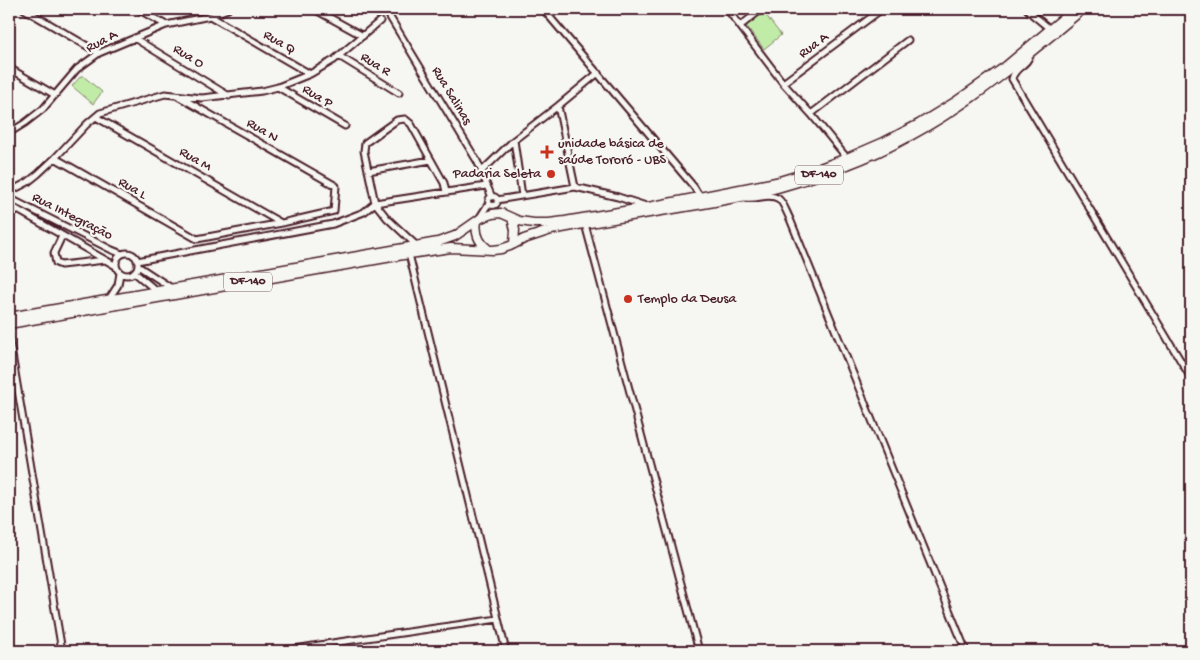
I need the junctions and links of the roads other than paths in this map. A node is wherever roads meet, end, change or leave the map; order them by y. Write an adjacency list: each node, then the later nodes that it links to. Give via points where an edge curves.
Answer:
1 (24, 9): 21 (street)
2 (138, 9): 15 (street)
3 (228, 9): 13 (street, Rua A)
4 (314, 9): 18 (street)
5 (385, 9): 43 (street, Rua Salinas)
6 (544, 9): 25 (street)
7 (727, 9): 16 (street)
8 (762, 9): 16 (street)
9 (882, 9): 27 (street, Rua A)
10 (1027, 9): 17 (street)
11 (1074, 9): 17 (main road, DF-140)
12 (1083, 9): 22 (main road, DF-140)
13 (210, 16): 15 (street, Rua A); 26 (street, Rua Q)
14 (380, 21): 18 (street)
15 (166, 25): 19 (street, Rua A)
16 (740, 26): 27 (street)
17 (1050, 29): 40 (main road, DF-140, via 1006,66 955,102 919,124)
18 (363, 36): 23 (street)
19 (134, 38): 21 (street, Rua A); 32 (street, Rua O)
20 (908, 40): 34 (street)
21 (99, 54): 30 (street, Rua A, via 77,69)
22 (1030, 54): 49 (main road, DF-140, via 959,107 886,148 812,178); 80 (street, via 1012,79)
23 (339, 56): 26 (street); 29 (street, Rua R)
24 (9, 68): 30 (street)
25 (598, 73): 33 (street); 50 (street)
26 (310, 74): 28 (street)
27 (783, 82): 34 (street)
28 (278, 87): 32 (street); 36 (street, Rua P)
29 (399, 93)
30 (55, 95): 37 (street, Rua A, via 43,109)
31 (176, 95): 32 (street, via 202,98); 35 (street, via 156,96); 59 (street, Rua N, via 336,186 334,211)
32 (230, 96)
33 (558, 106): 38 (street); 45 (street)
34 (811, 114): 40 (street)
35 (96, 117): 39 (street); 59 (street, Rua M)
36 (345, 126)
37 (9, 133)
38 (514, 140): 43 (street); 48 (street)
39 (55, 158): 46 (street, via 28,182); 59 (street, Rua L, via 197,239)
40 (847, 158): 50 (main road, DF-140, via 776,182)
41 (431, 160): 42 (street); 42 (street, via 411,124 405,119 397,120 365,143); 47 (street)
42 (368, 171): 54 (street)
43 (482, 171): 44 (street, Rua Salinas)
44 (486, 186): 47 (street); 51 (street, Rua Salinas)
45 (575, 187): 48 (street); 55 (street)
46 (10, 190): 52 (street)
47 (446, 192): 54 (street)
48 (522, 196): 53 (street)
49 (742, 196): 60 (main road, DF-140); 88 (street, via 746,199 775,196 790,219)
50 (700, 197): 55 (main road, DF-140)
51 (490, 200): 53 (street, via 495,197); 58 (street)
52 (10, 202): 61 (street, Rua Integração); 62 (street, Rua Integração)
53 (497, 202): 56 (street)
54 (375, 203): 64 (street); 70 (street, via 364,212 333,224)
55 (648, 207): 57 (main road, DF-140, via 549,223)
56 (505, 215): 57 (main road, DF-140); 58 (main road, DF-140, via 492,214)
57 (512, 218): 63 (main road, via 516,230)
58 (478, 221): 64 (main road, DF-140, via 455,236); 66 (main road, via 478,237)
59 (282, 223)
60 (585, 224): 63 (main road, DF-140, via 544,232); 87 (street)
61 (62, 236): 65 (street, Rua Integração); 69 (street, via 54,253 56,263)
62 (90, 239): 65 (street); 67 (street, Rua Integração)
63 (514, 244): 66 (main road, DF-140)
64 (417, 246): 74 (main road, DF-140)
65 (85, 248): 69 (street, Rua Integração)
66 (489, 250): 68 (main road, DF-140, via 451,248)
67 (122, 254): 70 (street, via 130,253); 71 (street)
68 (409, 254): 78 (main road, DF-140); 81 (street)
69 (105, 260): 71 (street, Rua Integração)
70 (138, 264): 72 (street); 74 (street)
71 (116, 266): 73 (street)
72 (134, 272): 73 (street, via 128,275); 75 (street)
73 (120, 273): 76 (street, via 116,290)
74 (173, 289): 75 (main road, DF-140)
75 (156, 292): 76 (main road, DF-140)
76 (107, 301): 77 (main road, DF-140)
77 (9, 318)
78 (9, 324)
79 (9, 337): 83 (street)
80 (1191, 378)
81 (498, 620): 82 (street); 86 (street)
82 (332, 642): 84 (street); 85 (street)
83 (62, 651)
84 (282, 651)
85 (329, 651)
86 (506, 651)
87 (699, 651)
88 (966, 651)

